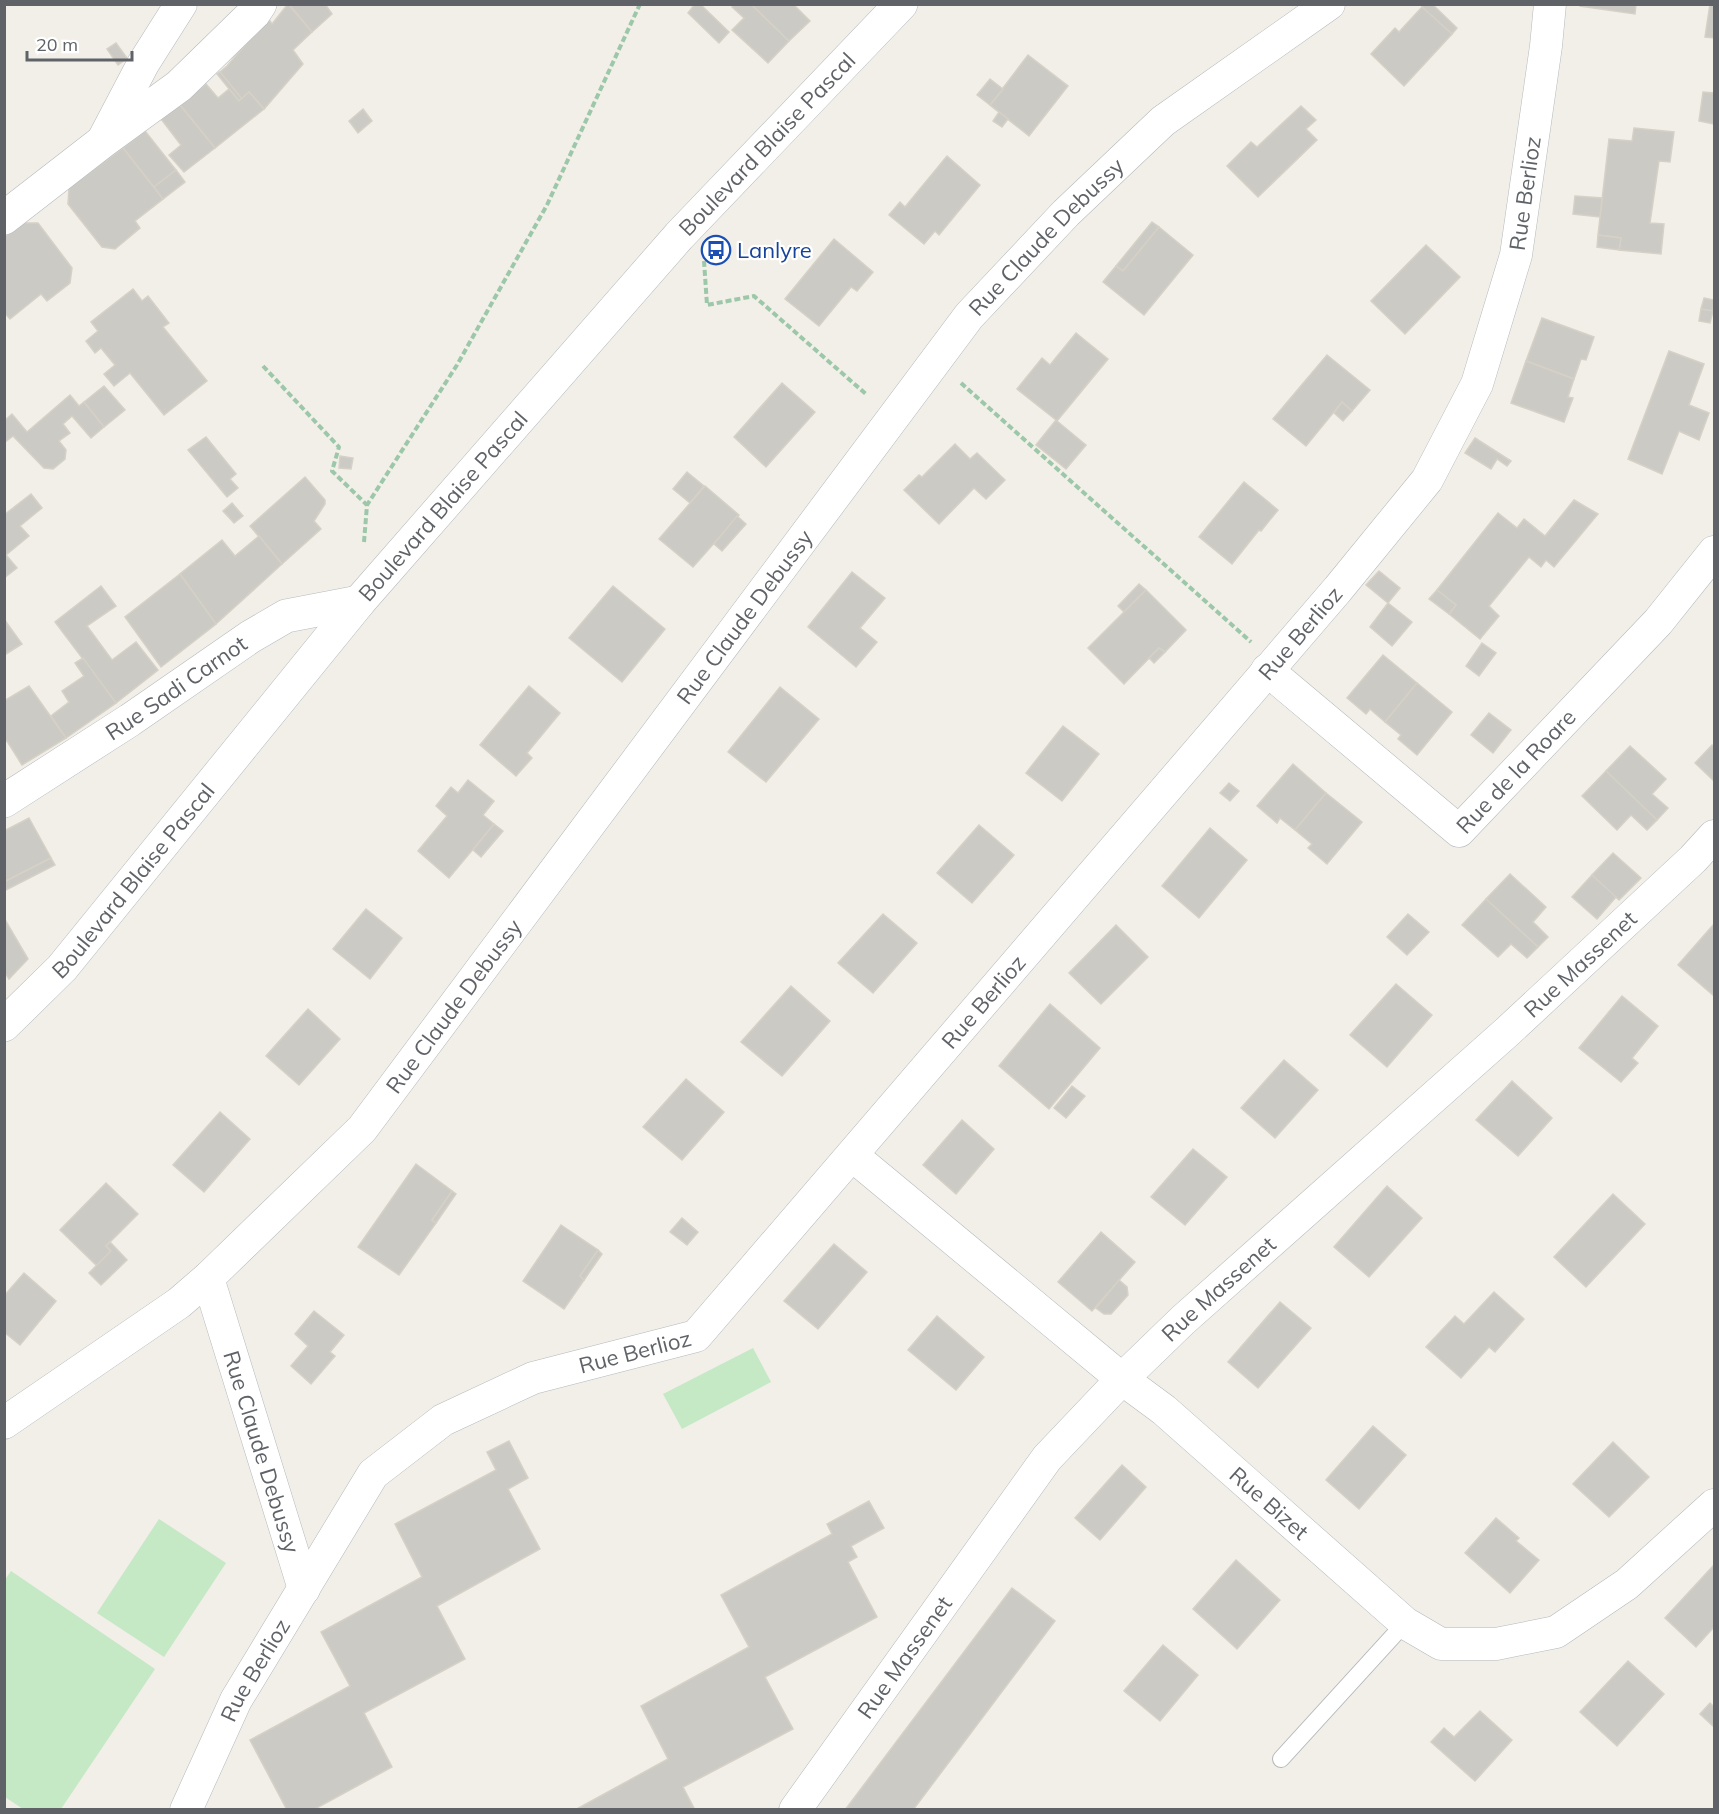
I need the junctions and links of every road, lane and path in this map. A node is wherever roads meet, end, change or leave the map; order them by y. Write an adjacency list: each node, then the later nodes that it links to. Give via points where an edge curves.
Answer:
1 (180, 4): 7 (street)
2 (260, 4): 7 (main road, via 179,86)
3 (640, 4): 11 (path, via 547,205 457,365 367,505 332,471 339,447)
4 (901, 4): 14 (main road, Boulevard Blaise Pascal, via 679,236)
5 (1329, 4): 10 (street, Rue Claude Debussy, via 1163,121 1066,213 969,316)
6 (1550, 4): 15 (street, Rue Berlioz, via 1516,255 1477,384 1427,480)
7 (102, 142): 8 (main road)
8 (4, 218)
9 (707, 305): 12 (path, via 754,296)
10 (936, 360): 12 (street, Rue Claude Debussy); 15 (path)
11 (263, 366)
12 (893, 418): 20 (street, Rue Claude Debussy, via 362,1129)
13 (1714, 552): 15 (street, Rue de la Roare, via 1658,622 1459,831)
14 (359, 602): 16 (main road, Rue Sadi Carnot, via 286,616); 18 (main road, Boulevard Blaise Pascal, via 62,968)
15 (1270, 666): 19 (street, Rue Berlioz)
16 (4, 801)
17 (1714, 836): 21 (street, Rue Massenet, via 1507,1032 1183,1320)
18 (4, 1025)
19 (853, 1156): 21 (street, Rue Bizet); 24 (street, Rue Berlioz, via 696,1336 533,1378 443,1420 373,1474)
20 (208, 1278): 22 (street, Rue Claude Debussy, via 179,1303); 24 (street, Rue Claude Debussy)
21 (1122, 1380): 25 (street, Rue Bizet, via 1164,1410); 28 (street, Rue Massenet, via 1047,1458)
22 (4, 1423)
23 (1714, 1505): 25 (street, Rue Bizet, via 1627,1584 1556,1632 1497,1644 1441,1644)
24 (304, 1589): 27 (street, Rue Berlioz, via 236,1700)
25 (1405, 1623): 26 (lane)
26 (1281, 1759)
27 (186, 1809)
28 (795, 1809)

